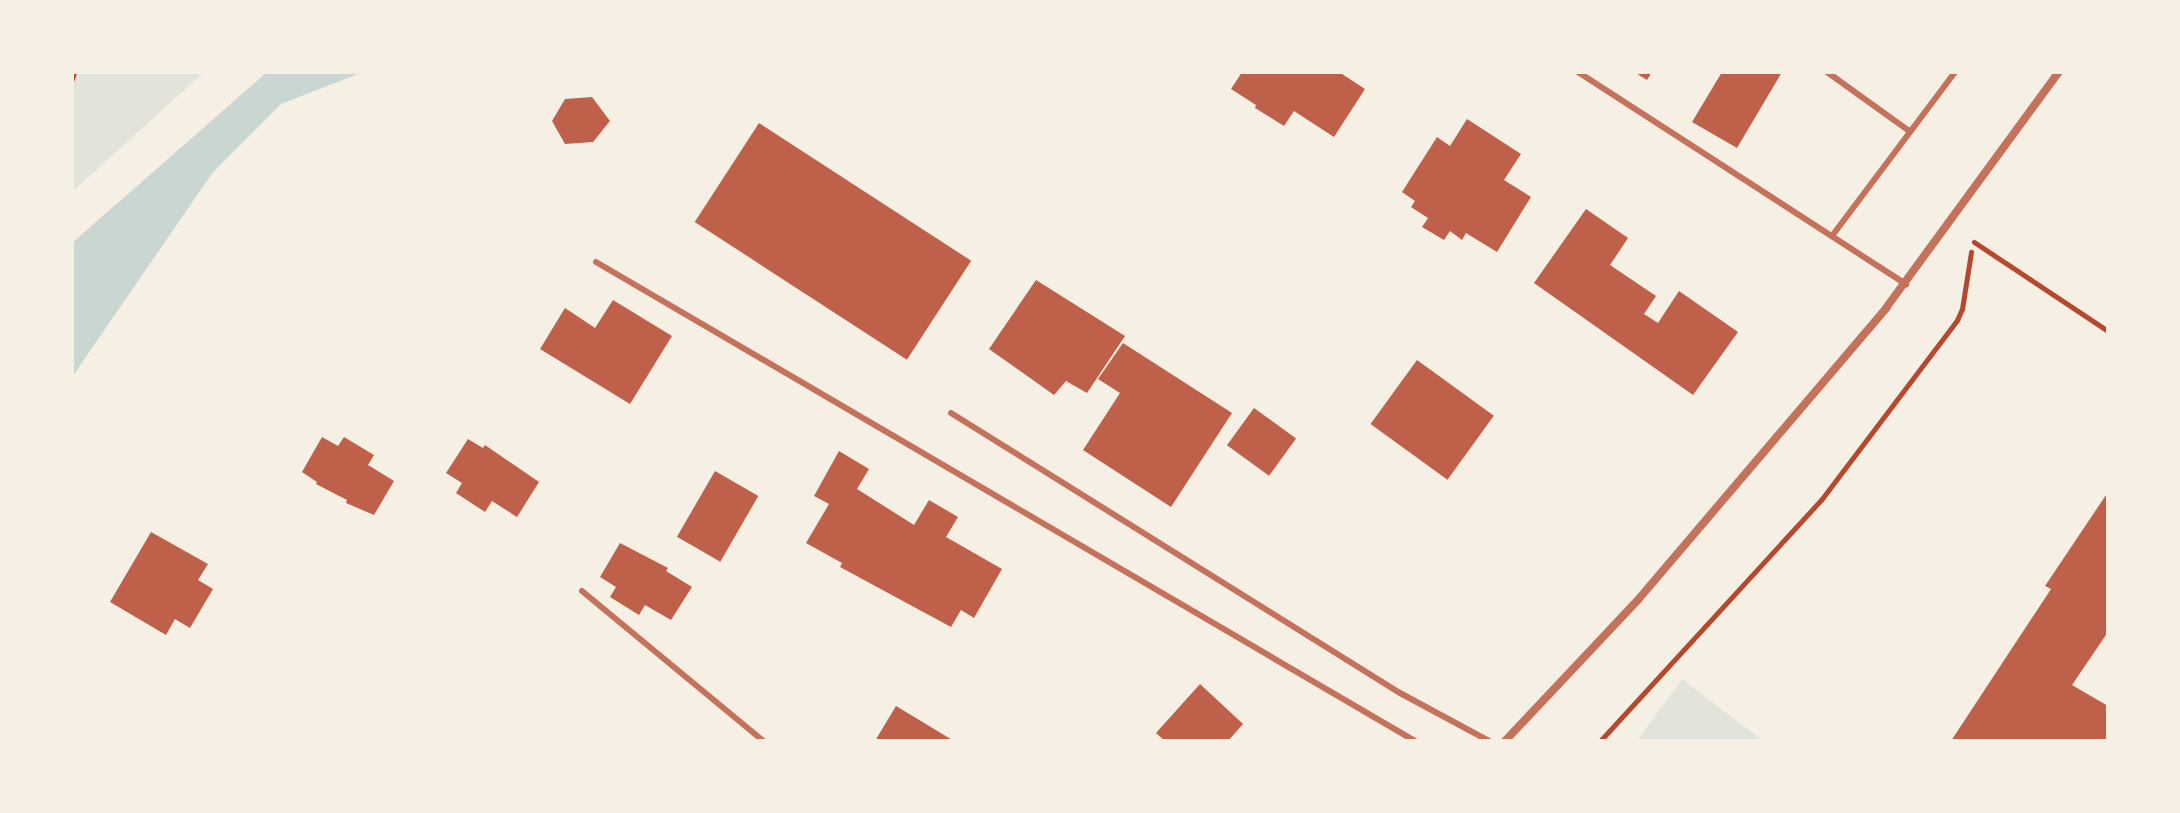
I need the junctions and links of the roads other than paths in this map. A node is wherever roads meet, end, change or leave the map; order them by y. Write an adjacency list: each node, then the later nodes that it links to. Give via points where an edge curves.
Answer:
1 (1578, 72): 6 (lane)
2 (1827, 72): 5 (lane)
3 (1955, 72): 5 (lane)
4 (2059, 72): 8 (street)
5 (1909, 131): 6 (lane)
6 (1832, 236): 8 (lane)
7 (596, 262): 12 (lane)
8 (1906, 284): 14 (street, via 1637,601)
9 (951, 413): 13 (lane, via 1400,693)
10 (582, 591): 11 (lane)
11 (763, 741)
12 (1415, 741)
13 (1489, 741)
14 (1505, 741)

